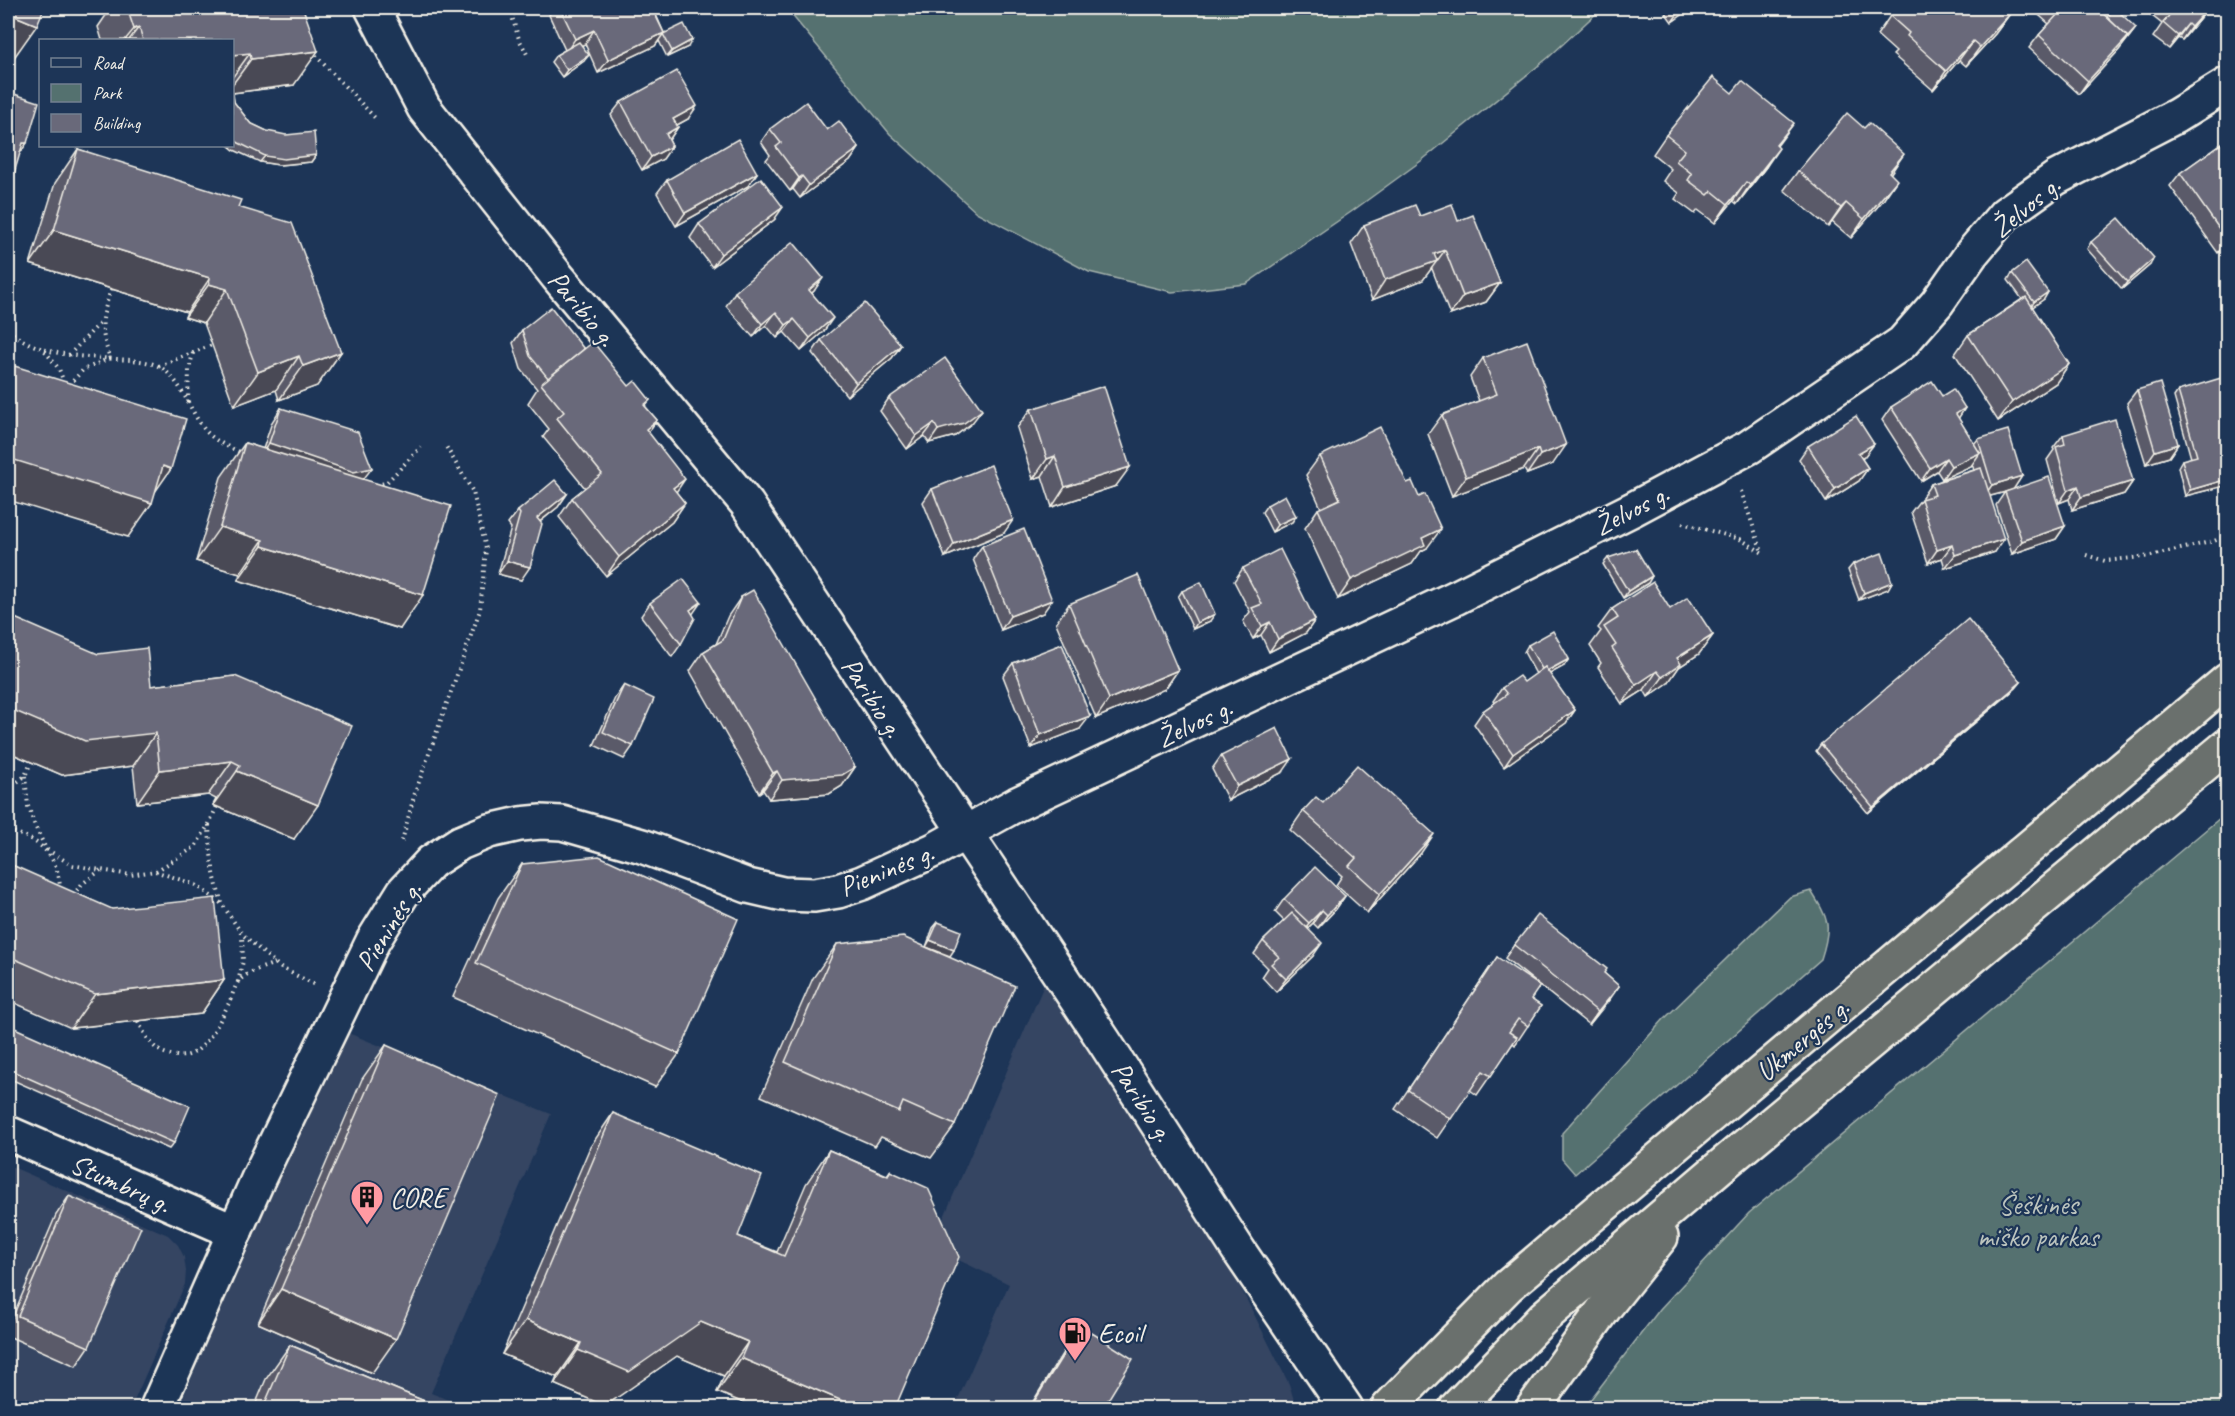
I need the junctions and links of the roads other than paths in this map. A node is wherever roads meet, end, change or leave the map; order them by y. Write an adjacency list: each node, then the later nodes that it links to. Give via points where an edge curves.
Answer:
1 (372, 8): 5 (street, Paribio g., via 424,108 557,276 747,504)
2 (2228, 84): 5 (street, Želvos g., via 2176,116 2056,178 2005,214 1902,343 1749,447 1633,510 1359,645 1017,804)
3 (2228, 680): 11 (highway, Ukmergės g., via 1508,1286)
4 (2228, 745): 7 (highway, Ukmergės g.)
5 (964, 834): 8 (street, Pieninės g., via 862,883 814,895 783,894 748,886 642,846 562,823 520,824 460,843 432,862 404,891 373,940); 10 (street, Paribio g.)
6 (8, 1133): 8 (street, Stumbrų g.)
7 (1721, 1166): 12 (highway, Ukmergės g., via 1544,1317); 13 (highway, via 1613,1297)
8 (235, 1232): 9 (street, Pieninės g.)
9 (158, 1408)
10 (1346, 1408)
11 (1388, 1408)
12 (1456, 1408)
13 (1533, 1408)

